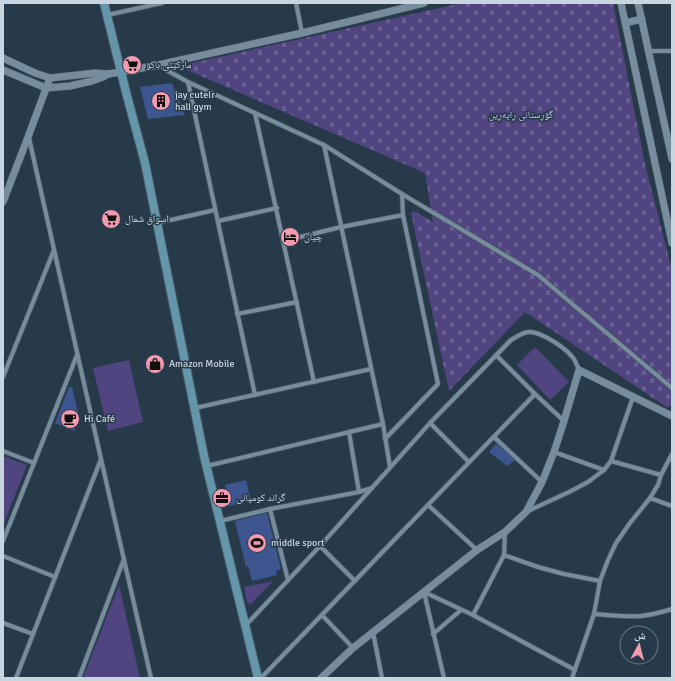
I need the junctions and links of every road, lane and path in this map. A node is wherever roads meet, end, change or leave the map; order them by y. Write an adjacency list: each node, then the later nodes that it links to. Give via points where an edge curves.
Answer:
1 (104, 3): 7 (main road)
2 (162, 3): 7 (street)
3 (296, 3): 10 (street)
4 (424, 3): 10 (street)
5 (621, 3): 9 (street)
6 (638, 3): 8 (street)
7 (107, 15): 16 (main road)
8 (642, 19): 9 (street); 11 (street)
9 (625, 23): 34 (street)
10 (302, 33): 14 (street)
11 (648, 51): 12 (street); 24 (street)
12 (672, 51)
13 (3, 58): 18 (street)
14 (158, 65): 16 (street); 19 (street)
15 (3, 70): 20 (street)
16 (121, 72): 17 (street); 31 (main road, via 145,163)
17 (108, 74): 18 (street); 20 (street, via 84,83)
18 (50, 78): 20 (street)
19 (188, 82): 21 (street); 28 (street)
20 (46, 88): 22 (street)
21 (255, 114): 23 (street); 27 (street)
22 (28, 136): 26 (street); 35 (street)
23 (324, 145): 25 (street); 32 (street)
24 (672, 159)
25 (402, 194): 29 (street); 44 (street, via 538,275)
26 (3, 202)
27 (277, 208): 30 (street); 33 (street)
28 (215, 210): 30 (street); 31 (street)
29 (403, 215): 32 (street); 55 (street, via 438,384)
30 (218, 221): 37 (street)
31 (157, 223): 48 (main road)
32 (341, 227): 33 (street); 40 (street)
33 (284, 241): 36 (street)
34 (672, 243)
35 (54, 250): 38 (street); 42 (street)
36 (297, 302): 37 (street); 43 (street)
37 (237, 314): 46 (street)
38 (77, 354): 59 (street); 62 (street)
39 (496, 355): 41 (street, via 518,335 534,332 574,358); 45 (street); 51 (street)
40 (371, 369): 43 (street); 52 (street)
41 (579, 370): 47 (street); 50 (street)
42 (3, 377)
43 (314, 382): 46 (street)
44 (672, 388)
45 (535, 394): 50 (street); 54 (street)
46 (255, 395): 48 (street)
47 (633, 397): 49 (street); 61 (street)
48 (195, 408): 63 (main road)
49 (672, 416)
50 (564, 421): 57 (street)
51 (430, 423): 60 (street); 64 (street)
52 (383, 424): 53 (street); 55 (street)
53 (349, 432): 63 (street); 69 (street)
54 (494, 437): 60 (street); 67 (street)
55 (385, 439): 64 (street)
56 (3, 451): 62 (street)
57 (554, 452): 65 (street); 67 (street)
58 (672, 454): 66 (street)
59 (101, 459): 82 (street); 83 (street)
60 (469, 462): 71 (street)
61 (612, 462): 65 (street); 66 (street)
62 (34, 463): 77 (street)
63 (207, 466): 75 (main road)
64 (390, 467): 68 (street)
65 (604, 470): 74 (street, via 588,482)
66 (661, 475): 70 (street)
67 (542, 482): 74 (street)
68 (373, 487): 69 (street); 78 (street)
69 (359, 492): 73 (street)
70 (650, 498): 72 (street); 86 (street, via 616,543)
71 (428, 505): 79 (street); 85 (street)
72 (672, 506)
73 (270, 510): 75 (street); 84 (street)
74 (526, 512): 76 (street)
75 (220, 521): 94 (main road)
76 (505, 532): 79 (street); 80 (street)
77 (3, 541)
78 (320, 546): 84 (street); 85 (street)
79 (477, 550): 87 (street)
80 (504, 555): 86 (street, via 538,567); 92 (street)
81 (3, 556): 83 (street)
82 (124, 558): 101 (street); 102 (street)
83 (55, 577): 96 (street)
84 (288, 580): 94 (street)
85 (355, 581): 91 (street)
86 (600, 581): 90 (street)
87 (424, 592): 89 (street); 95 (street); 97 (street)
88 (672, 609): 90 (street, via 657,614 627,617)
89 (461, 610): 92 (street); 97 (street)
90 (594, 614): 99 (street)
91 (322, 615): 98 (street); 103 (street)
92 (473, 615): 99 (street)
93 (3, 623): 96 (street)
94 (245, 626): 103 (main road)
95 (372, 632): 98 (street); 105 (street)
96 (33, 634): 100 (street)
97 (433, 634): 106 (street)
98 (353, 648): 104 (street)
99 (574, 670): 107 (street)
100 (16, 678)
101 (79, 678)
102 (151, 678)
103 (260, 678)
104 (322, 678)
105 (382, 678)
106 (444, 678)
107 (572, 678)

